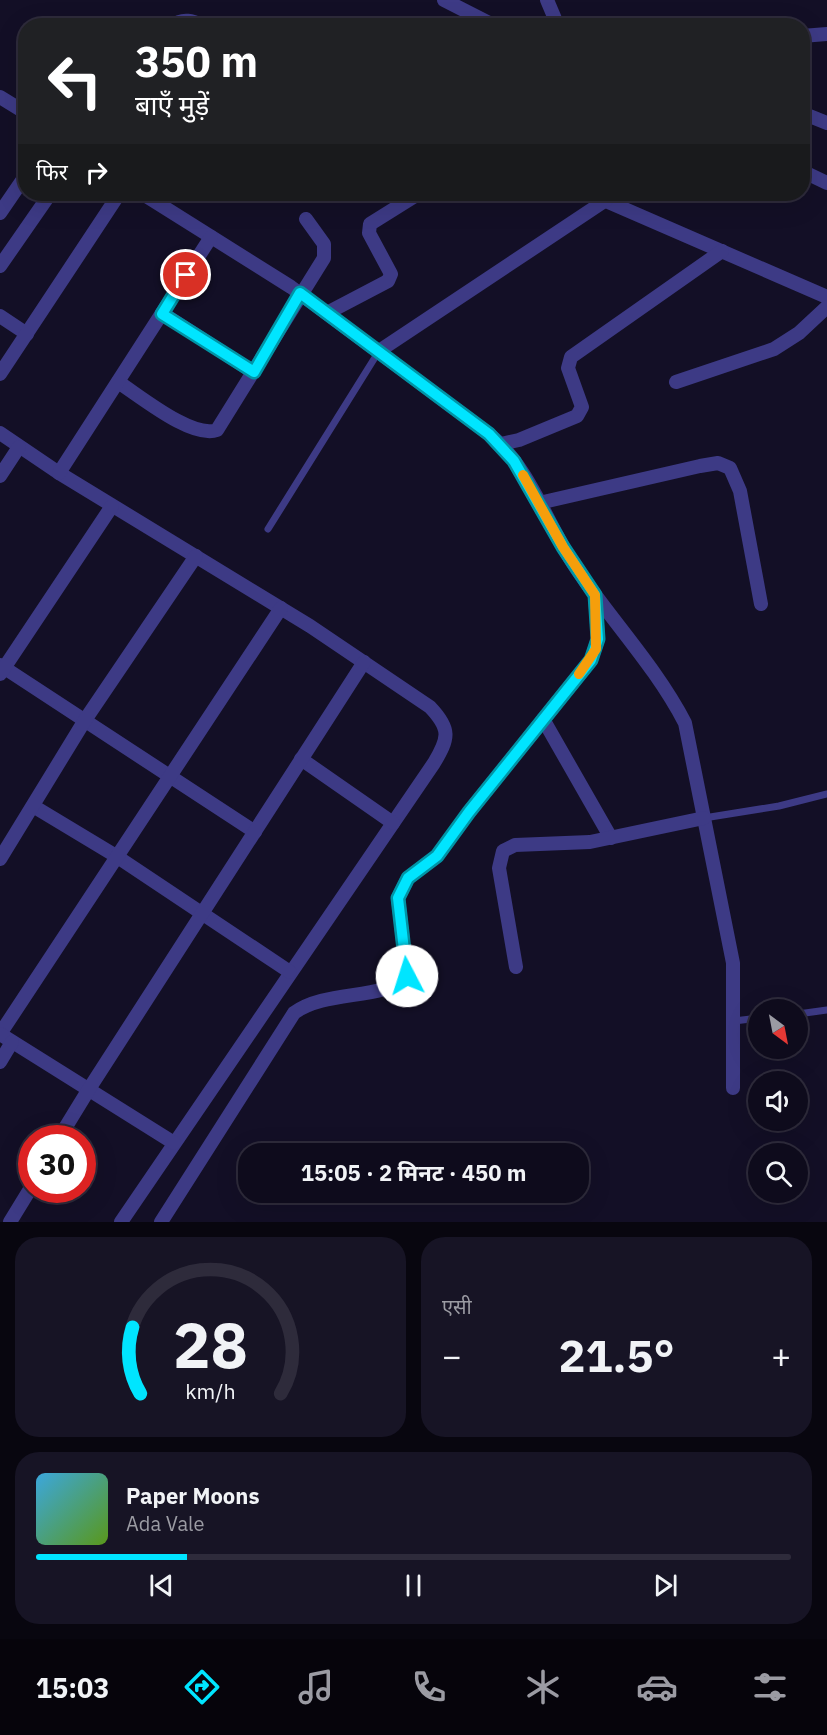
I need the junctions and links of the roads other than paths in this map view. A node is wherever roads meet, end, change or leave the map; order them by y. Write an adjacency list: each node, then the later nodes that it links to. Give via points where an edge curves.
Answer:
1 (444, 0): 3 (street)
2 (547, 0): 4 (street)
3 (479, 18)
4 (555, 18)
5 (827, 34): 6 (street)
6 (810, 35)
7 (0, 97): 8 (street)
8 (18, 108)
9 (810, 116): 10 (street)
10 (827, 123)
11 (810, 175): 12 (street)
12 (827, 183)
13 (18, 186): 20 (street)
14 (45, 201): 24 (street)
15 (114, 201): 31 (street)
16 (154, 201): 22 (street)
17 (407, 201): 28 (street, via 370,224 369,232 391,274 388,280)
18 (604, 201): 32 (street)
19 (608, 201): 23 (street)
20 (1, 208)
21 (306, 219): 25 (street, via 325,251)
22 (211, 237): 25 (street); 29 (street)
23 (722, 251): 26 (street); 38 (street, via 571,357 568,368 582,407 577,416)
24 (0, 266)
25 (300, 293): 28 (street); 33 (street)
26 (827, 297)
27 (827, 307): 36 (street, via 774,349)
28 (327, 313): 32 (street)
29 (162, 314): 33 (street); 35 (street)
30 (0, 316): 31 (street)
31 (27, 334): 34 (street)
32 (379, 351): 38 (street); 44 (lane)
33 (254, 372): 35 (street, via 222,425 208,433 193,429)
34 (0, 374)
35 (117, 382): 40 (street)
36 (676, 382)
37 (0, 434): 39 (street)
38 (501, 444): 42 (street)
39 (20, 447): 40 (street); 41 (street)
40 (59, 473): 43 (street)
41 (0, 477)
42 (539, 503): 46 (street); 47 (street, via 700,466 718,463 730,468 740,491)
43 (112, 506): 45 (street); 50 (street)
44 (268, 529)
45 (196, 556): 48 (street); 52 (street)
46 (595, 595): 51 (street, via 596,649); 57 (street, via 685,723)
47 (761, 604)
48 (281, 608): 49 (street); 54 (street)
49 (364, 662): 53 (street); 58 (street, via 430,707 442,720 446,732 445,744)
50 (1, 669): 52 (street)
51 (543, 719): 60 (street); 79 (street, via 437,856 401,887 398,898 407,976 391,988 316,1000 294,1013)
52 (85, 720): 54 (street); 56 (street)
53 (302, 759): 58 (street); 59 (street)
54 (169, 775): 59 (street); 61 (street)
55 (827, 794): 57 (lane)
56 (33, 806): 61 (street); 62 (street)
57 (704, 818): 60 (street); 69 (street, via 733,963)
58 (393, 823): 65 (street)
59 (255, 832): 63 (street)
60 (611, 838): 64 (street, via 515,845 503,851 499,868)
61 (116, 856): 63 (street); 70 (street)
62 (0, 859)
63 (202, 913): 65 (street); 73 (street)
64 (516, 967)
65 (290, 972): 75 (street)
66 (827, 1010): 67 (lane)
67 (808, 1013)
68 (748, 1019): 69 (lane)
69 (734, 1021): 72 (street)
70 (4, 1036): 71 (street); 73 (street)
71 (0, 1062)
72 (733, 1088)
73 (89, 1089): 74 (street); 75 (street)
74 (67, 1125)
75 (174, 1143): 78 (street)
76 (22, 1203): 77 (street)
77 (10, 1222)
78 (121, 1222)
79 (161, 1222)

